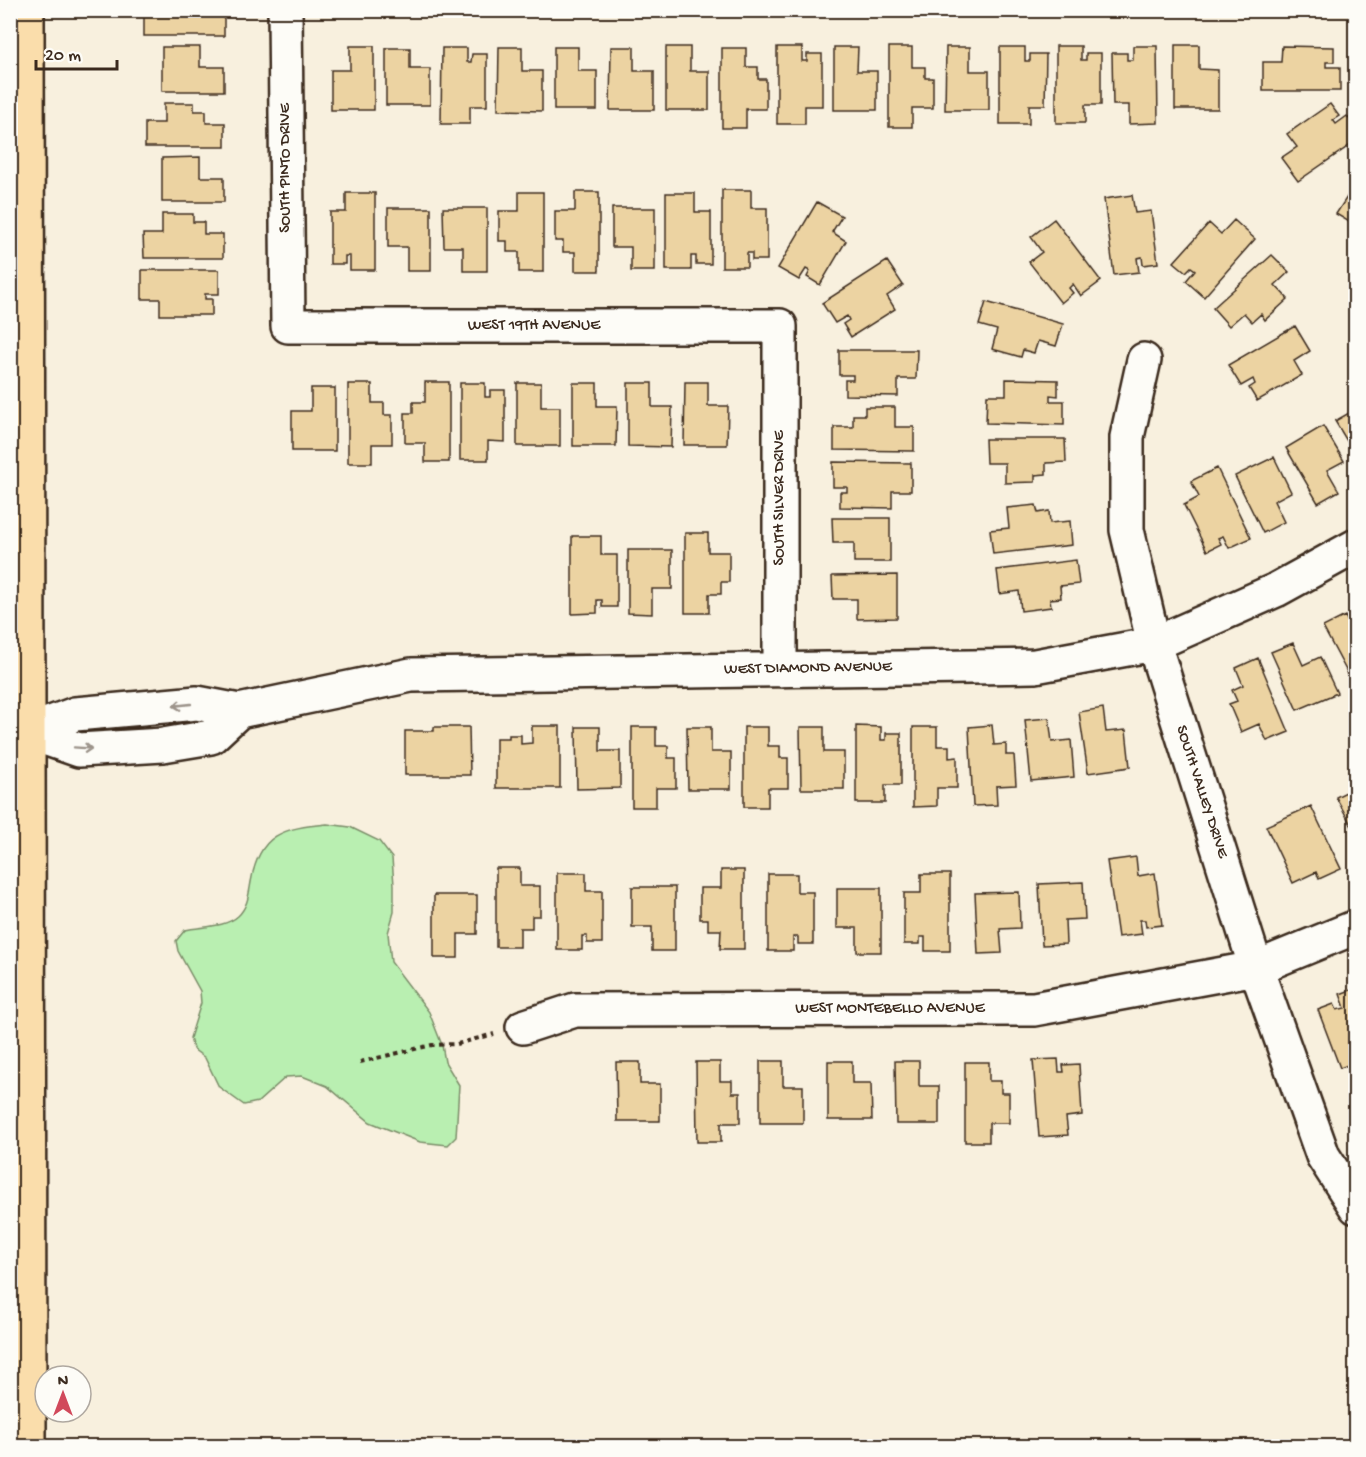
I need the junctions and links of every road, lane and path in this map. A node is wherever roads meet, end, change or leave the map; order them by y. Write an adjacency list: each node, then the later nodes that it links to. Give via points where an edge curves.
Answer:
1 (27, 10): 3 (main road)
2 (285, 10): 4 (street, SOUTH PINTO DRIVE)
3 (19, 79): 10 (main road)
4 (288, 326): 5 (street, WEST 19TH AVENUE)
5 (780, 326): 9 (street, SOUTH SILVER DRIVE)
6 (1144, 360): 8 (street, SOUTH VALLEY DRIVE, via 1127,437 1127,530)
7 (1356, 546): 8 (street, WEST DIAMOND AVENUE, via 1276,591)
8 (1154, 644): 9 (street, WEST DIAMOND AVENUE, via 1035,666); 12 (street, SOUTH VALLEY DRIVE)
9 (780, 670): 10 (street, WEST DIAMOND AVENUE, via 411,675 239,711 196,703 75,714)
10 (19, 732): 13 (main road)
11 (1356, 927): 12 (street, WEST MONTEBELLO AVENUE)
12 (1256, 968): 14 (street, WEST MONTEBELLO AVENUE, via 1034,1009 574,1010); 16 (street, SOUTH VALLEY DRIVE, via 1323,1156)
13 (16, 1017): 17 (main road)
14 (523, 1027): 15 (path)
15 (360, 1062)
16 (1356, 1207)
17 (28, 1446)

